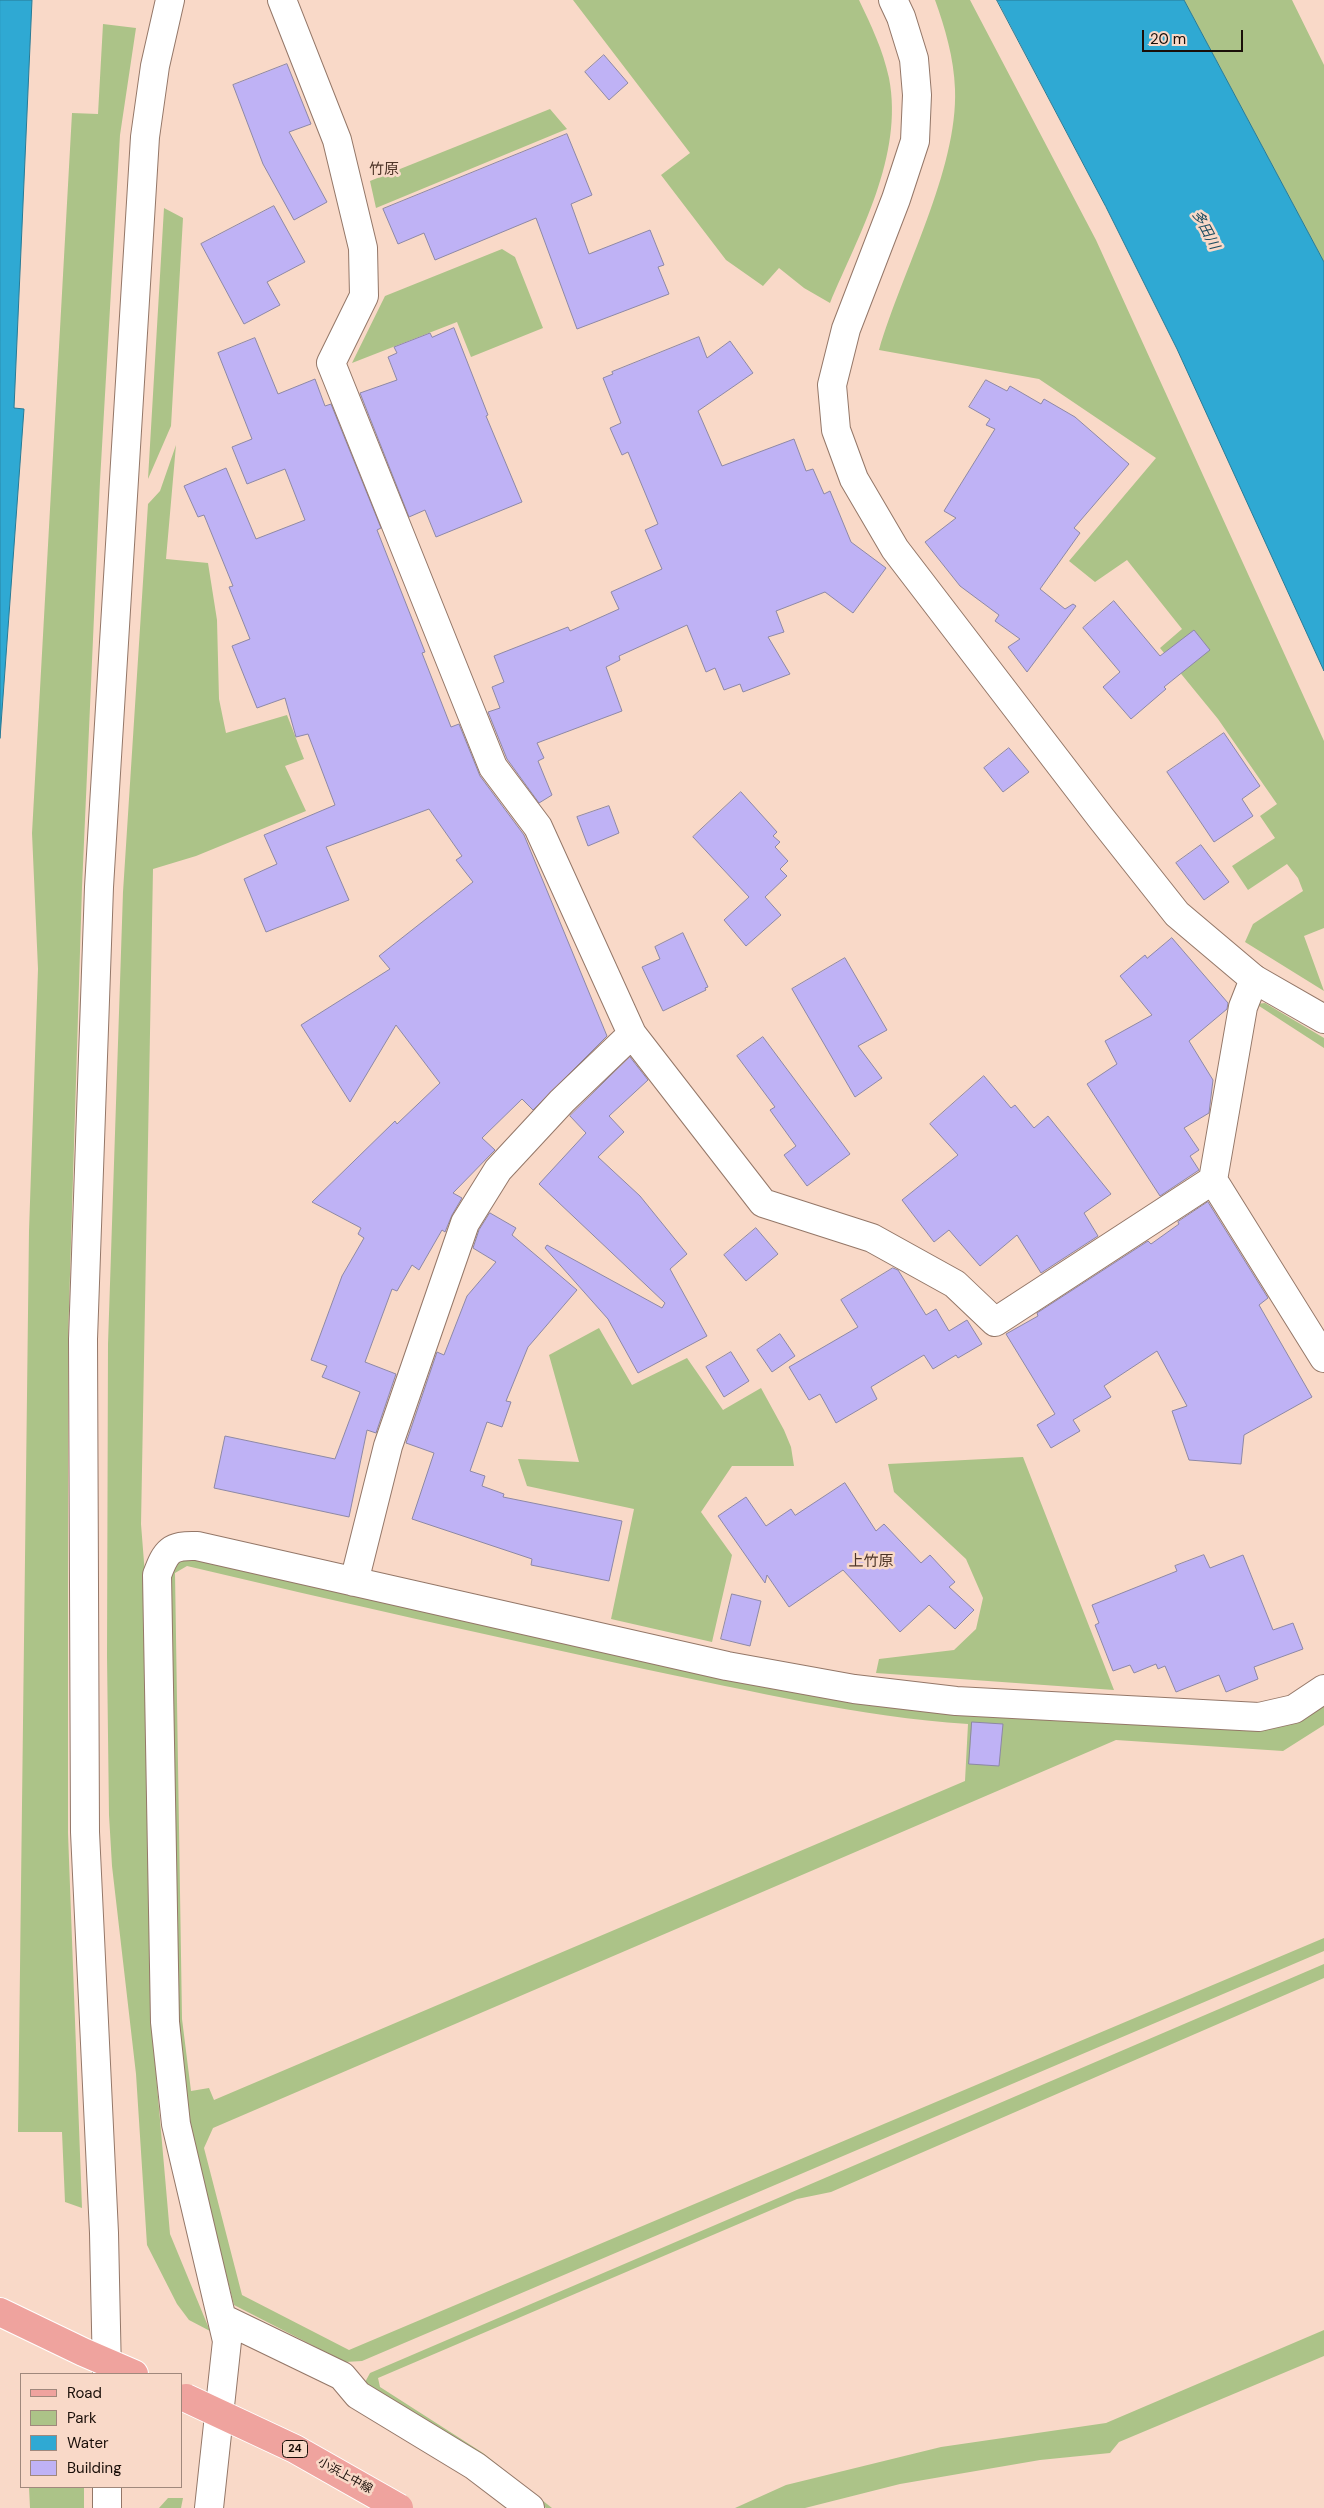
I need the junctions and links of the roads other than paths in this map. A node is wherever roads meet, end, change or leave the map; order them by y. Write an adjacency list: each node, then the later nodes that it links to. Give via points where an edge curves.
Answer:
1 (170, 0): 13 (street, via 155,66 145,137 99,887 83,1339 85,1832 104,2233)
2 (282, 0): 6 (street, via 337,140 363,248 364,296 331,363 493,767 538,827)
3 (893, 0): 4 (street, via 914,59 917,94 915,141 846,329 832,385 836,430 854,479 896,549 1101,818 1178,914)
4 (1254, 978): 5 (street); 7 (street, via 1244,1007)
5 (1324, 1019)
6 (632, 1034): 7 (street, via 763,1203 872,1238 955,1284 995,1322); 9 (street, via 562,1101 498,1170 465,1223 388,1446)
7 (1213, 1180): 8 (street)
8 (1324, 1358)
9 (354, 1582): 10 (street, via 728,1666 854,1689 956,1701 1259,1716 1294,1709); 12 (street, via 196,1546 179,1546 170,1550 163,1558 157,1575 165,2022 176,2124)
10 (1324, 1689)
11 (0, 2312): 13 (main road)
12 (222, 2318): 18 (street, via 227,2341); 20 (street, via 342,2376 358,2395 475,2466)
13 (99, 2363): 14 (main road)
14 (131, 2373)
15 (183, 2397): 19 (main road, 小浜上中線 / 24, bridge, via 295,2449)
16 (107, 2488): 17 (street)
17 (106, 2508)
18 (209, 2508)
19 (399, 2508)
20 (530, 2508)

